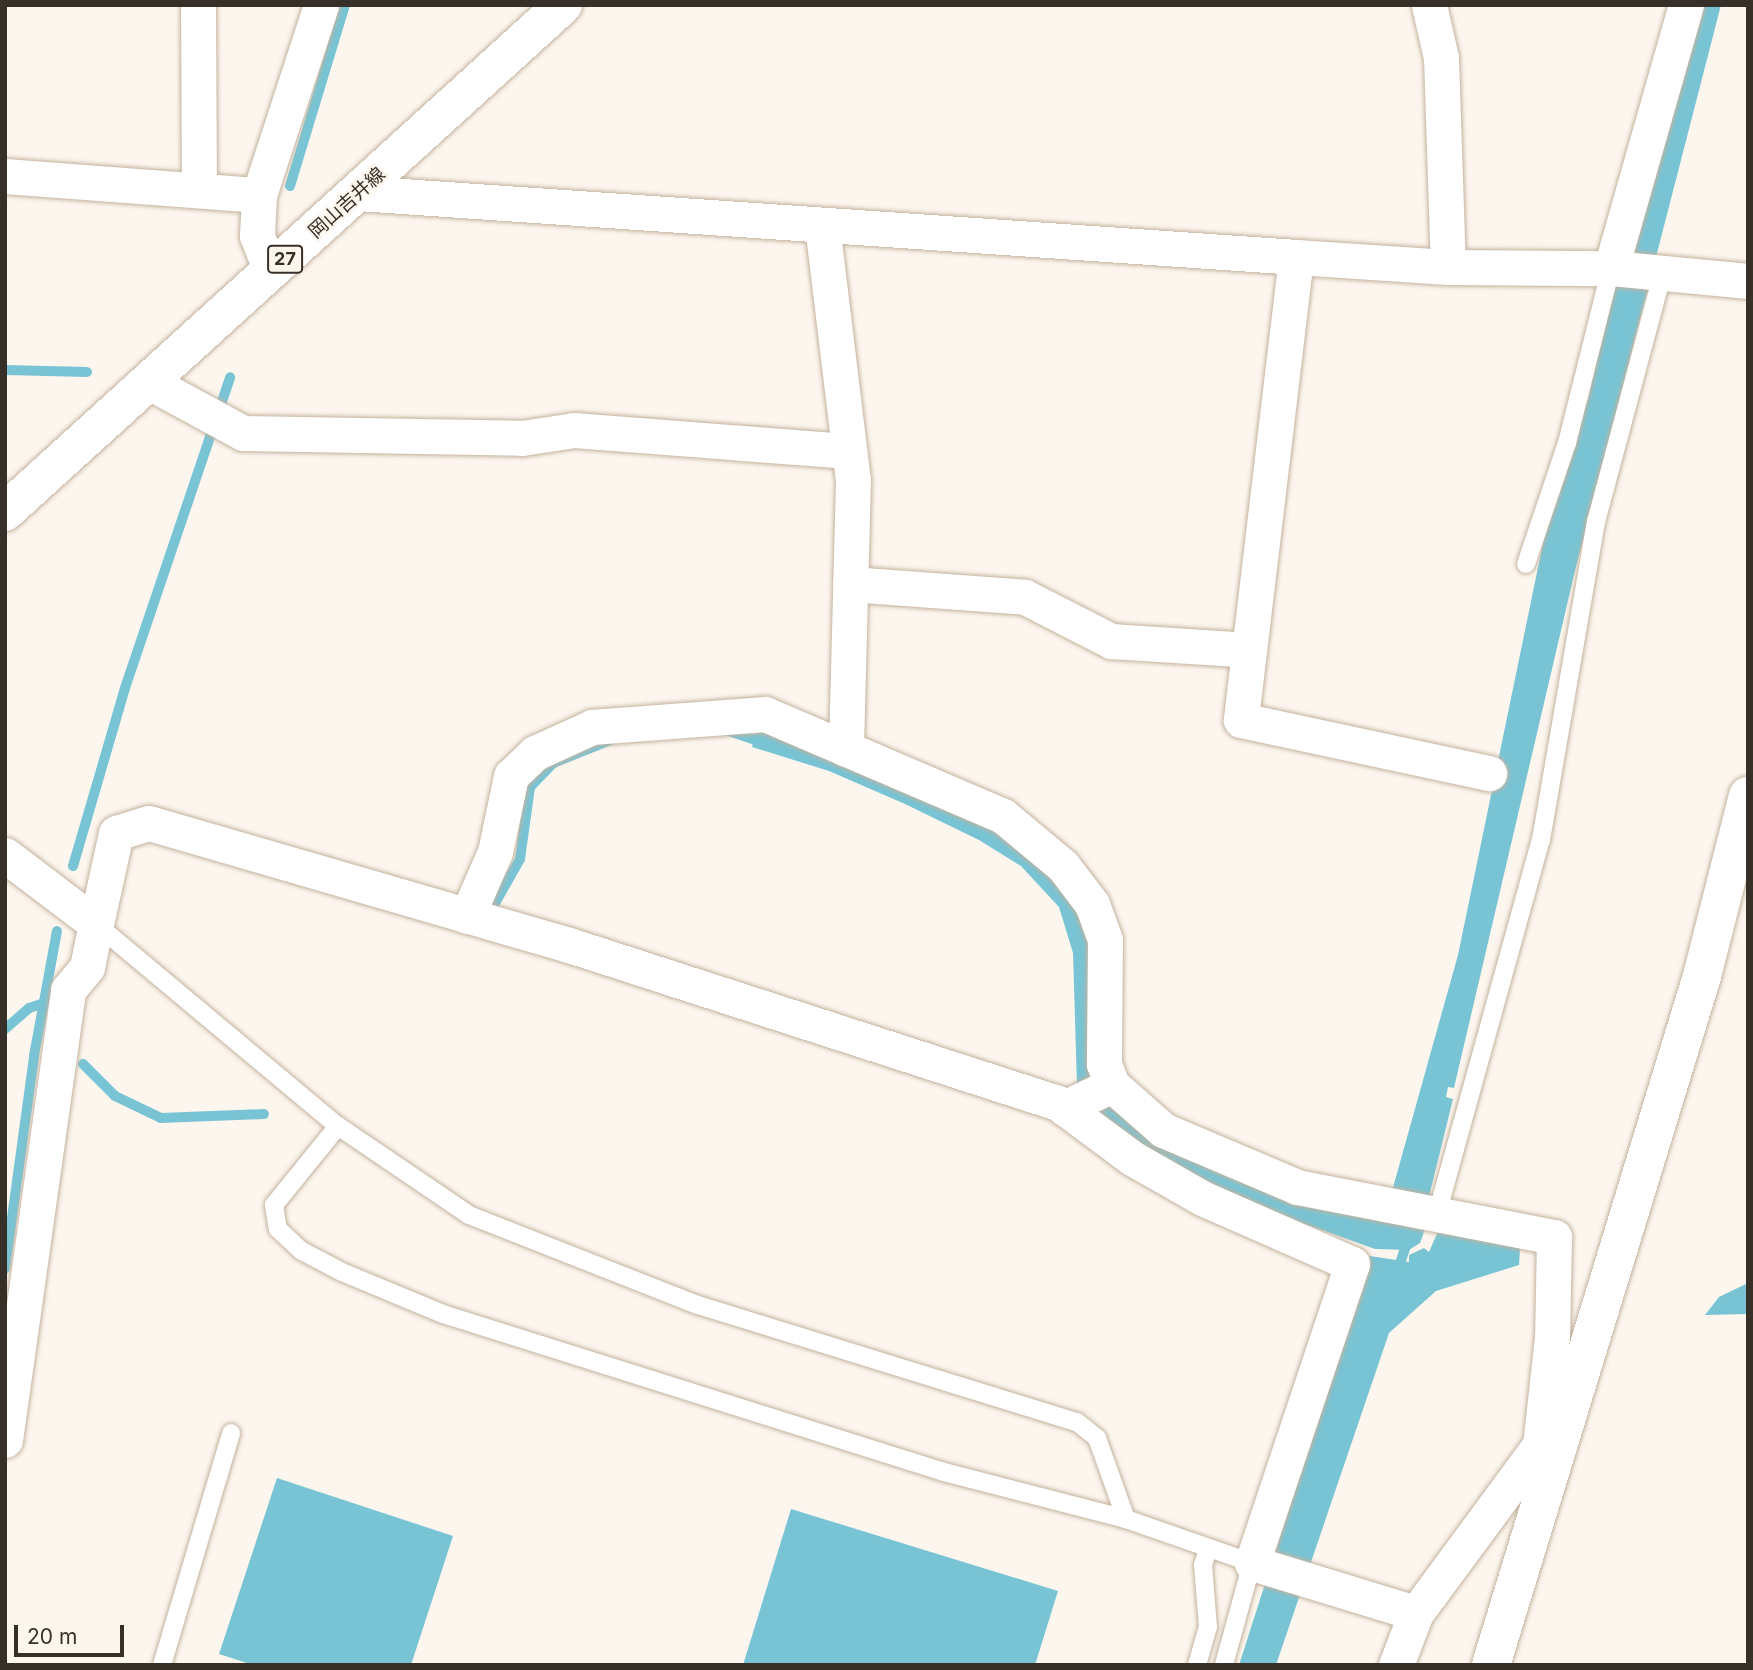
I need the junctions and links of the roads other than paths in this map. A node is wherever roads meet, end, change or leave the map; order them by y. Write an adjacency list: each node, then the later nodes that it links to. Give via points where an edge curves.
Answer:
1 (198, 5): 7 (street)
2 (321, 5): 9 (street)
3 (563, 5): 8 (street, 岡山吉井線 / 27)
4 (1429, 5): 12 (street, via 1441,58)
5 (1686, 5): 13 (street)
6 (5, 176): 7 (street)
7 (199, 188): 9 (street)
8 (358, 193): 10 (street); 14 (street, 岡山吉井線 / 27)
9 (259, 195): 14 (street, via 257,236)
10 (822, 225): 11 (street); 18 (street)
11 (1296, 257): 12 (street); 22 (street)
12 (1448, 267): 13 (street)
13 (1614, 268): 15 (street); 20 (lane, via 1567,443)
14 (271, 271): 17 (street, 岡山吉井線 / 27)
15 (1661, 272): 16 (street); 32 (lane, via 1596,522 1541,839)
16 (1748, 281)
17 (149, 382): 18 (street, via 243,433 522,438 574,430); 19 (street, 岡山吉井線 / 27)
18 (849, 451): 21 (street)
19 (5, 512)
20 (1526, 564)
21 (850, 584): 22 (street, via 1025,597 1111,641); 23 (street)
22 (1250, 650): 24 (street, via 1241,720)
23 (846, 749): 27 (street, via 765,714 592,727 535,753 511,776 495,852); 29 (street, via 1003,816 1063,866 1092,904 1105,939 1104,1064)
24 (1489, 773)
25 (1748, 796): 35 (street, via 1702,976)
26 (5, 855): 28 (street)
27 (467, 916): 28 (street, via 149,823 116,833); 30 (street, via 583,949)
28 (96, 925): 31 (lane); 34 (street, via 87,967 68,990)
29 (1112, 1085): 30 (street); 32 (street, via 1163,1130 1297,1187)
30 (1064, 1108): 38 (street, via 1132,1158 1202,1198 1352,1264)
31 (338, 1126): 36 (lane, via 469,1215 523,1238 698,1305 1077,1422 1097,1438); 36 (lane, via 274,1205 278,1228 302,1251 342,1272 456,1318 944,1472)
32 (1437, 1214): 35 (street, via 1554,1237)
33 (231, 1433): 40 (lane)
34 (5, 1440)
35 (1548, 1450): 39 (street); 45 (street)
36 (1126, 1519): 37 (lane)
37 (1208, 1550): 38 (lane); 41 (lane, via 1203,1564 1208,1627)
38 (1257, 1565): 39 (street); 42 (lane)
39 (1416, 1613): 43 (street); 44 (street)
40 (162, 1665)
41 (1197, 1665)
42 (1224, 1665)
43 (1396, 1665)
44 (1408, 1665)
45 (1491, 1665)

